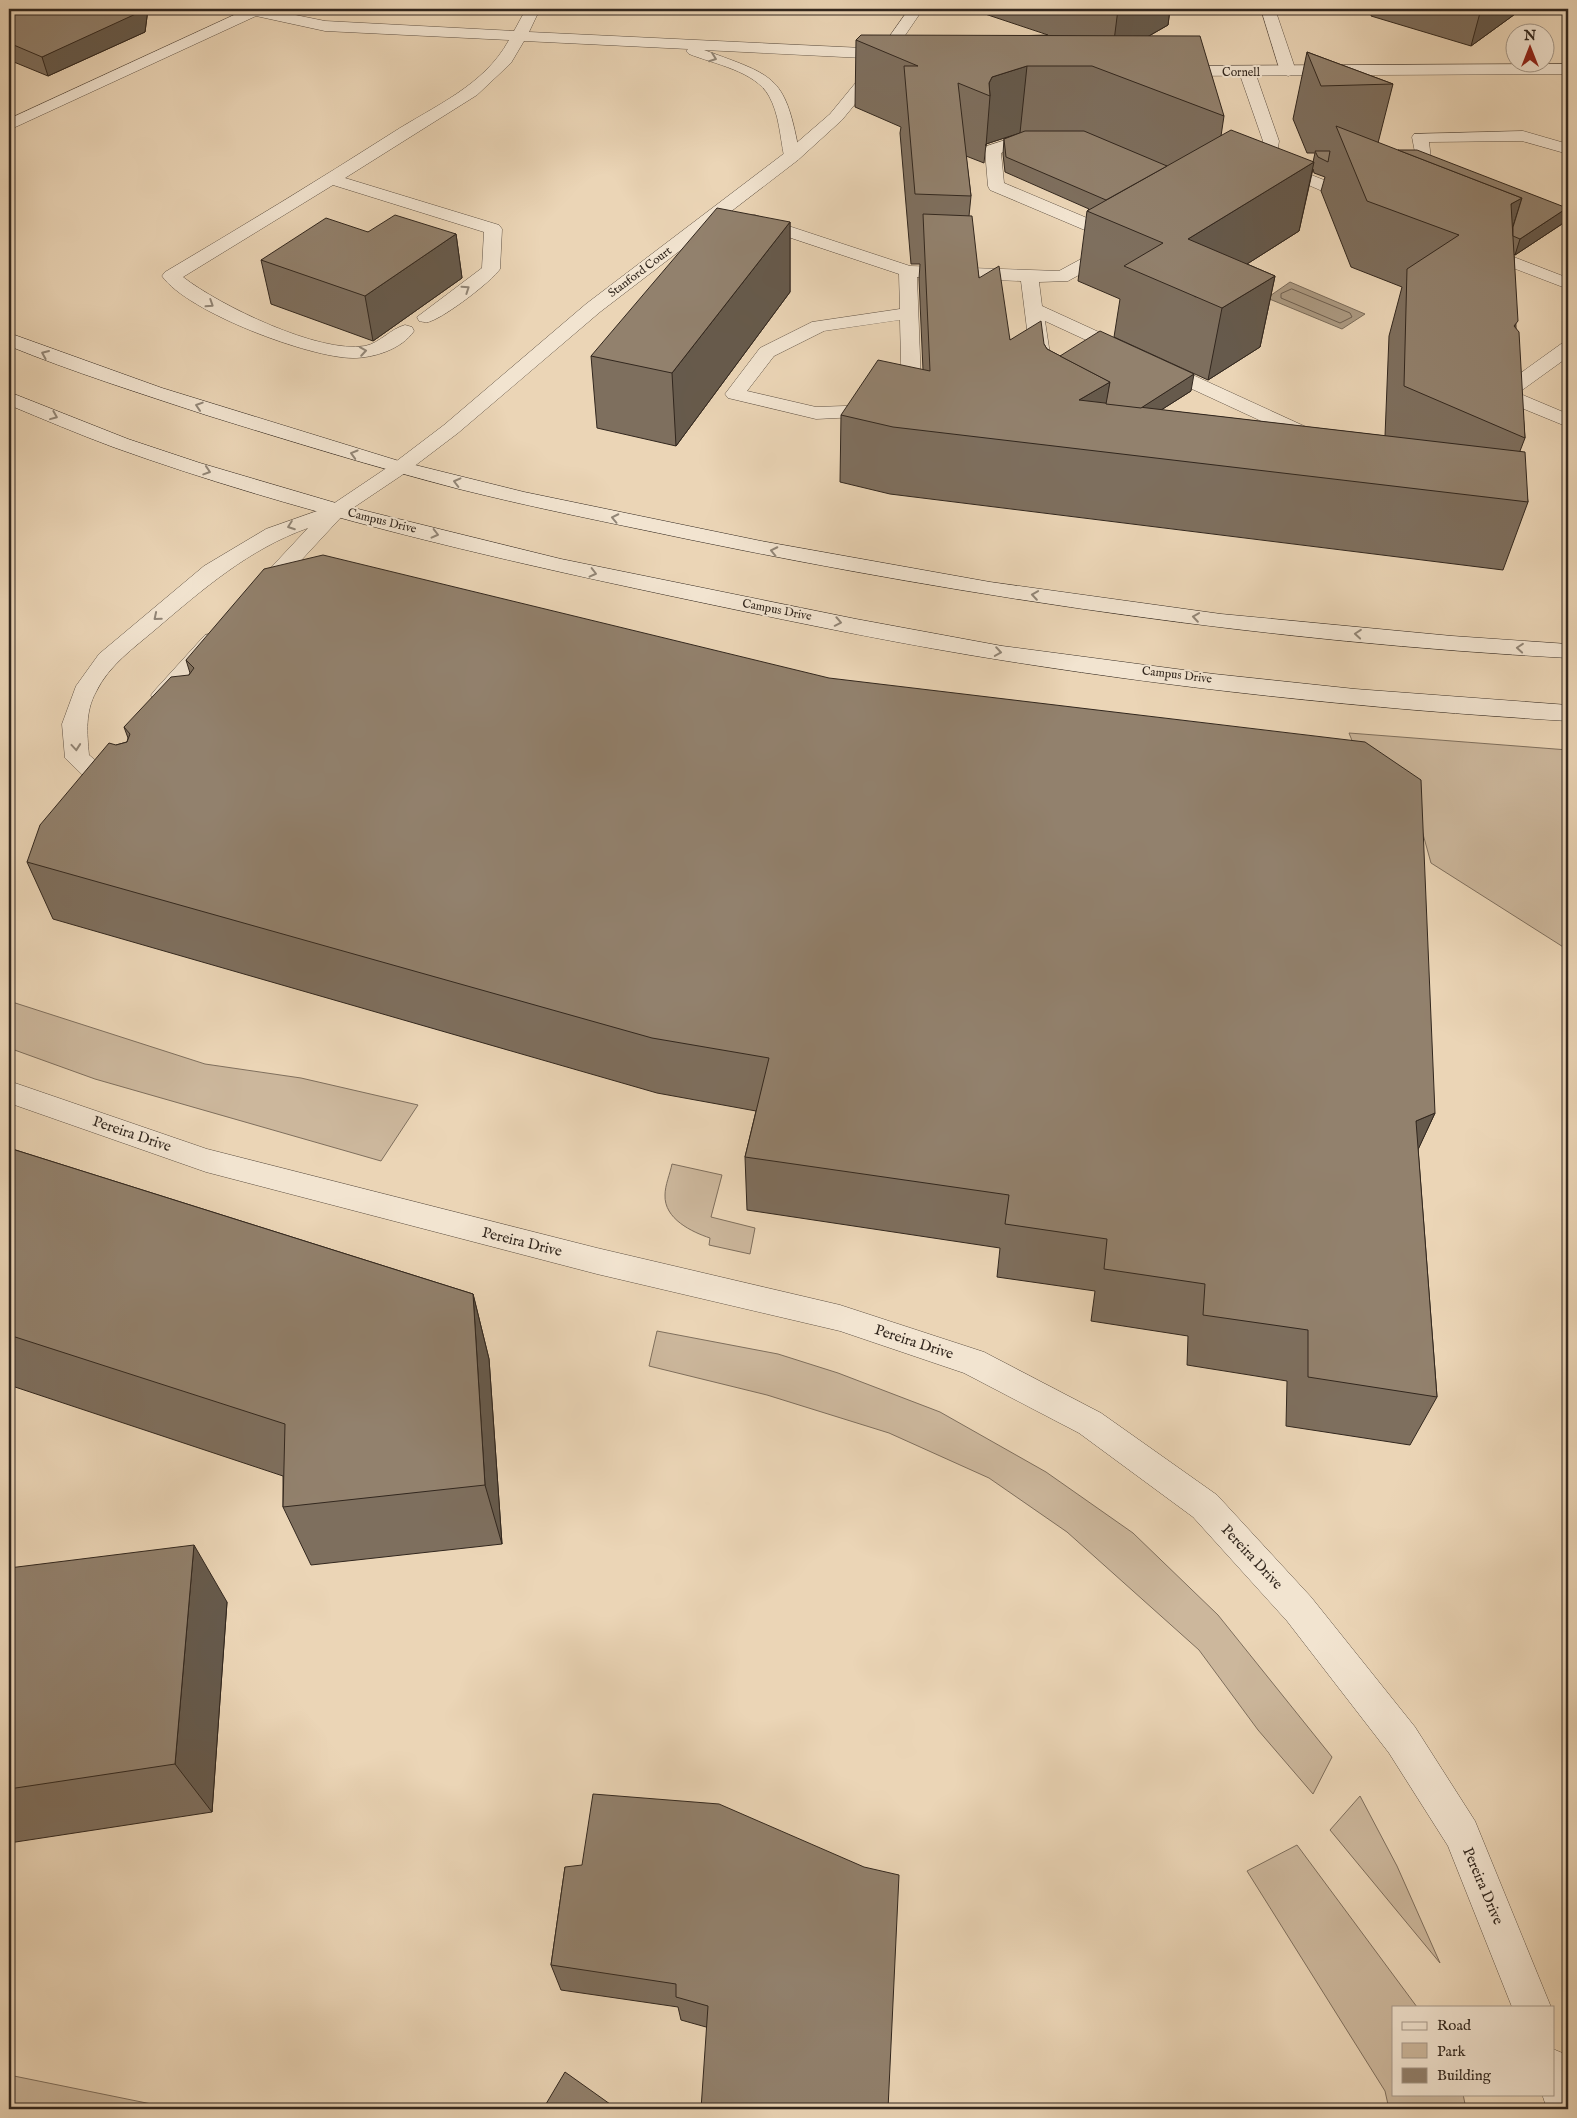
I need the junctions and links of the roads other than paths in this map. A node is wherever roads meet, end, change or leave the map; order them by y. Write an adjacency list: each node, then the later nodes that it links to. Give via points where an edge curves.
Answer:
1 (533, 9): 5 (main road)
2 (916, 9): 7 (main road, Stanford Court)
3 (1268, 9): 11 (main road)
4 (256, 10): 5 (main road, via 325,26); 13 (main road)
5 (520, 36): 6 (main road); 22 (main road, via 506,60 471,92)
6 (667, 41): 7 (main road); 16 (main road, one-way to 16, via 740,68 773,90 782,111)
7 (884, 54): 8 (main road); 16 (main road, Stanford Court, via 836,118)
8 (903, 56)
9 (1568, 69): 11 (main road, Cornell)
10 (1158, 71): 12 (main road, Cornell)
11 (1288, 71): 12 (main road, Cornell)
12 (1247, 72): 20 (main road, via 1270,141)
13 (9, 125)
14 (1057, 140): 28 (main road, via 1021,140 993,150 996,186 1131,239 1062,277)
15 (1568, 149): 18 (main road, via 1523,136 1420,137)
16 (792, 156): 25 (main road, Stanford Court)
17 (1404, 159): 18 (main road)
18 (1423, 159): 21 (main road)
19 (1307, 160): 20 (main road)
20 (1268, 162): 23 (main road); 24 (main road)
21 (1441, 166)
22 (331, 178): 32 (main road, one-way to 22, via 481,279 490,269 493,229); 33 (main road, one-way to 33, via 171,276 221,311 248,324 331,351 366,352 385,345)
23 (1237, 180)
24 (1375, 207)
25 (722, 210): 27 (main road); 39 (main road, Stanford Court, via 593,308)
26 (1467, 244): 29 (main road)
27 (908, 271): 28 (main road); 31 (main road)
28 (1029, 276): 30 (main road)
29 (1568, 284)
30 (1034, 309): 36 (main road); 40 (main road, via 1308,435)
31 (909, 313): 31 (main road, via 819,326 767,352 735,394 816,413 912,410)
32 (426, 317)
33 (405, 331)
34 (9, 339): 39 (main road, one-way to 34, via 155,392 58,360)
35 (1568, 348): 38 (main road, via 1504,394)
36 (1044, 382)
37 (9, 398): 41 (main road, Campus Drive, one-way to 41, via 118,442)
38 (1568, 421)
39 (401, 467): 41 (main road, Stanford Court); 44 (main road, one-way to 39, via 1263,626 1000,591 776,551 504,494)
40 (1311, 468)
41 (337, 510): 42 (main road); 45 (main road, Campus Drive, one-way to 45, via 599,574 1000,652 1391,701); 47 (main road, one-way to 47, via 272,533 212,571 107,659 84,691 74,724 77,758 102,779)
42 (247, 605)
43 (227, 626): 46 (main road, via 164,695 167,711)
44 (1568, 650)
45 (1568, 713)
46 (184, 722)
47 (137, 793)
48 (9, 1092): 49 (main road, Pereira Drive, via 206,1160 597,1261 840,1318 973,1362 1090,1423 1205,1506 1299,1609 1402,1740 1462,1834)
49 (1532, 2006)
50 (1554, 2072): 51 (main road)
51 (1567, 2109)

